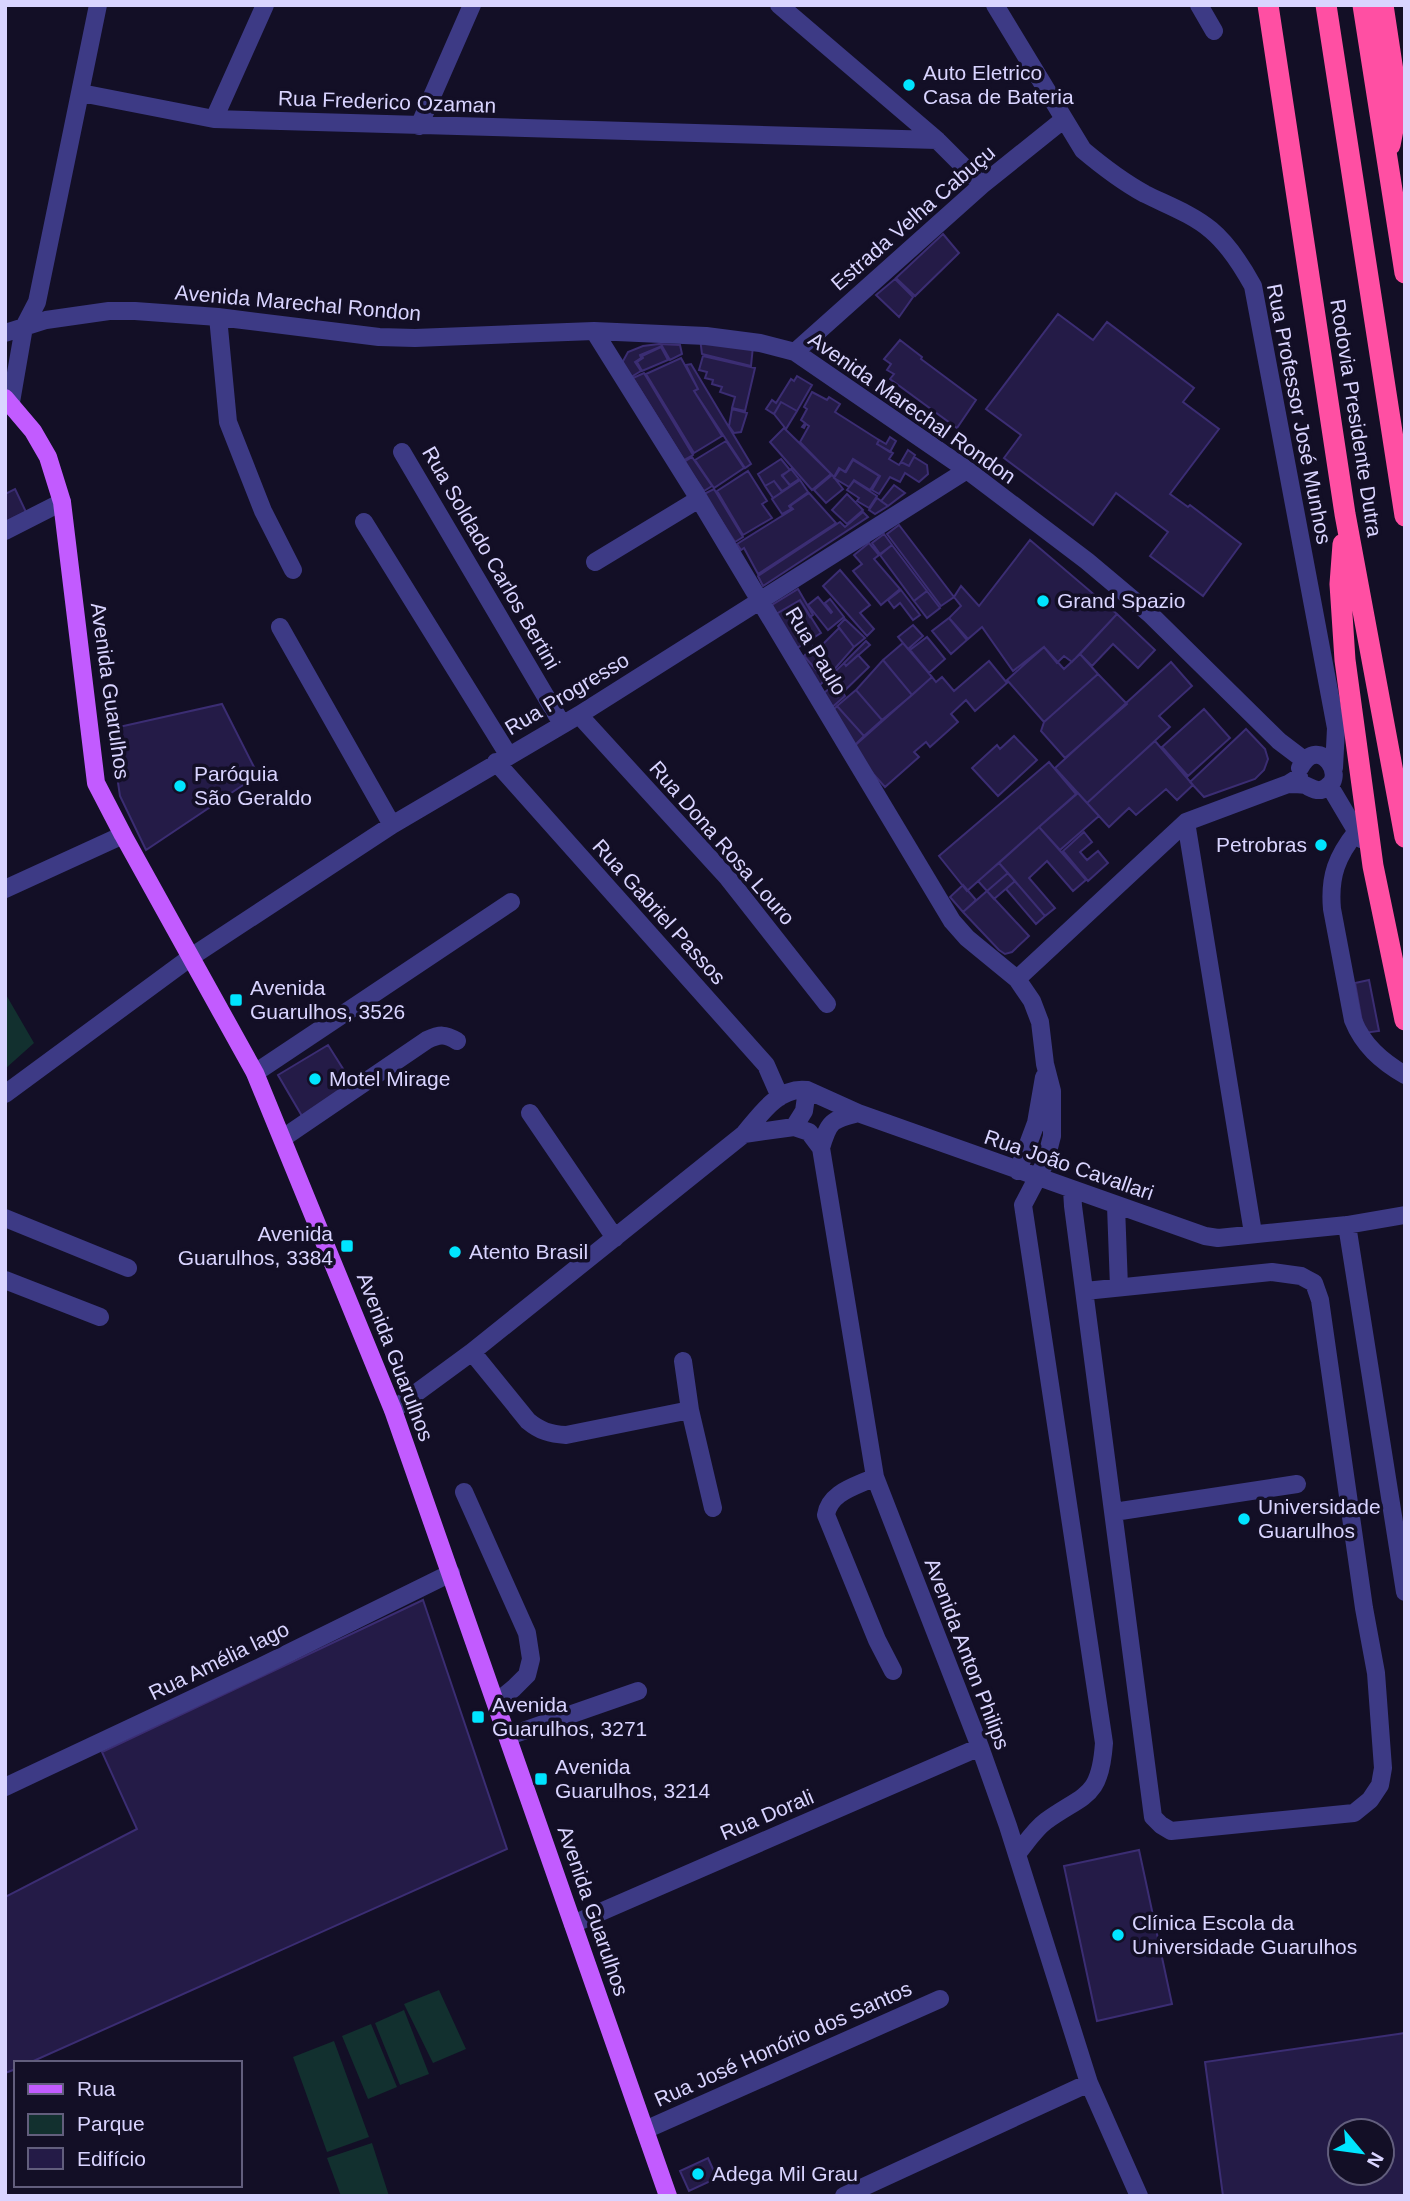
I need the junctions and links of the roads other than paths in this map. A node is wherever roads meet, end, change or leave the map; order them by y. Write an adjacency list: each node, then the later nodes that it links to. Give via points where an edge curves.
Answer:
1 (98, 5): 12 (street)
2 (265, 5): 13 (street)
3 (472, 5): 15 (street)
4 (779, 5): 16 (street)
5 (995, 5): 14 (street, Rua Professor José Munhos)
6 (1199, 5): 11 (street)
7 (1268, 5): 30 (highway, Rodovia Presidente Dutra)
8 (1326, 5): 31 (highway, Rodovia Presidente Dutra)
9 (1363, 5): 17 (highway)
10 (1383, 5): 17 (highway, via 1398,104)
11 (1214, 31)
12 (80, 93): 13 (street, Rua Frederico Ozaman); 21 (street, via 37,302)
13 (214, 119): 15 (street, Rua Frederico Ozaman)
14 (1063, 120): 18 (street, Estrada Velha Cabuçu); 41 (street, Rua Professor José Munhos, via 1083,150 1102,166 1212,230 1237,258 1253,286 1336,728)
15 (419, 126): 16 (street, Rua Frederico Ozaman)
16 (937, 140): 18 (street)
17 (1387, 161): 19 (highway)
18 (982, 185): 24 (street, Estrada Velha Cabuçu)
19 (1405, 273)
20 (218, 317): 21 (street, Avenida Marechal Rondon, via 109,311); 22 (street, Avenida Marechal Rondon, via 415,338); 35 (street, via 228,422 263,511)
21 (24, 327): 23 (street, Avenida Marechal Rondon); 25 (street)
22 (594, 331): 24 (street, Avenida Marechal Rondon, via 706,336); 28 (street, Rua Paulo)
23 (5, 333)
24 (795, 352): 27 (street, Avenida Marechal Rondon)
25 (8, 400): 29 (main road, Avenida Guarulhos, via 48,457)
26 (402, 452): 39 (street, Rua Soldado Carlos Bertini)
27 (967, 470): 36 (street, Rua Progresso); 41 (street, Avenida Marechal Rondon, via 1150,614)
28 (699, 499): 34 (street); 36 (street, Rua Paulo)
29 (62, 502): 33 (street); 45 (main road, Avenida Guarulhos, via 96,783)
30 (1345, 514): 46 (highway, Rodovia Presidente Dutra); 47 (highway, via 1340,584 1345,660)
31 (1405, 516)
32 (364, 522): 40 (street, Rua Gabriel Passos)
33 (5, 531)
34 (595, 562)
35 (293, 570)
36 (760, 601): 38 (street, Rua Progresso); 51 (street, Rua Paulo, via 952,921)
37 (280, 627): 43 (street)
38 (579, 715): 39 (street, Rua Progresso); 52 (street, Rua Dona Rosa Louro, via 727,877)
39 (562, 724): 40 (street, Rua Progresso)
40 (503, 759): 43 (street, Rua Progresso); 60 (street, Rua Gabriel Passos, via 766,1065)
41 (1311, 773): 42 (street); 44 (street)
42 (1186, 822): 51 (street); 74 (street)
43 (392, 825): 50 (street, Rua Progresso)
44 (1357, 831): 47 (street); 57 (street, via 1338,859 1331,893 1350,1007 1367,1046)
45 (123, 835): 48 (street); 50 (main road, Avenida Guarulhos)
46 (1405, 837)
47 (1373, 866): 53 (highway)
48 (5, 889)
49 (511, 902): 56 (street)
50 (191, 957): 56 (main road, Avenida Guarulhos); 59 (street, Rua Progresso)
51 (1017, 979): 55 (street, Rua Paulo, via 1040,1022)
52 (827, 1004)
53 (1405, 1020)
54 (457, 1041): 65 (street, via 446,1035 427,1040)
55 (1045, 1065): 67 (street, via 1035,1123); 68 (street, via 1052,1091 1052,1136)
56 (255, 1073): 65 (main road, Avenida Guarulhos)
57 (1405, 1075)
58 (807, 1090): 60 (street); 62 (street, Rua João Cavallari); 63 (street, via 804,1111)
59 (5, 1094)
60 (780, 1097): 64 (street)
61 (530, 1113): 76 (street)
62 (858, 1113): 66 (street, via 832,1121); 67 (street, Rua João Cavallari)
63 (794, 1127): 64 (street); 66 (street, via 809,1132)
64 (744, 1134): 76 (street)
65 (283, 1138): 84 (main road, Avenida Guarulhos)
66 (821, 1148): 86 (street, Avenida Anton Philips)
67 (1018, 1171): 68 (street, Rua João Cavallari)
68 (1038, 1177): 69 (street, Rua João Cavallari); 99 (street, via 1023,1205 1104,1744 1096,1783 1083,1798)
69 (1072, 1189): 70 (street, Rua João Cavallari); 80 (street)
70 (1116, 1206): 74 (street, Rua João Cavallari, via 1205,1236); 79 (street)
71 (1404, 1216): 73 (street, Rua João Cavallari); 75 (street)
72 (5, 1218): 77 (street)
73 (1347, 1225): 74 (street, Rua João Cavallari); 92 (street)
74 (1252, 1233)
75 (1405, 1235)
76 (615, 1238): 82 (street)
77 (128, 1268)
78 (5, 1280): 81 (street)
79 (1119, 1287): 80 (street); 90 (street, via 1272,1272 1314,1283 1376,1673 1382,1768 1380,1785 1370,1800 1354,1813 1171,1831 1153,1817)
80 (1085, 1291): 90 (street)
81 (100, 1317)
82 (472, 1352): 84 (street); 85 (street, via 528,1421 551,1434 566,1435)
83 (682, 1362): 85 (street)
84 (393, 1410): 91 (main road, Avenida Guarulhos)
85 (690, 1410): 89 (street)
86 (875, 1477): 93 (street, via 836,1495 827,1505 826,1515); 97 (street, Avenida Anton Philips)
87 (1297, 1484): 90 (street)
88 (464, 1492): 95 (street, via 527,1633 531,1658 527,1675)
89 (713, 1508)
90 (1114, 1511)
91 (451, 1573): 95 (main road, Avenida Guarulhos); 98 (street, Rua Amélia lago)
92 (1405, 1591)
93 (893, 1671)
94 (638, 1691): 96 (street)
95 (497, 1702): 96 (main road, Avenida Guarulhos)
96 (509, 1736): 102 (main road, Avenida Guarulhos)
97 (980, 1747): 100 (street, Avenida Anton Philips); 102 (street, Rua Dorali)
98 (5, 1787)
99 (1044, 1822): 100 (street); 101 (street)
100 (1008, 1826): 101 (street, Avenida Anton Philips)
101 (1017, 1854): 104 (street, Avenida Anton Philips)
102 (573, 1924): 105 (main road, Avenida Guarulhos)
103 (940, 1999): 105 (street, Rua José Honório dos Santos)
104 (1089, 2083): 107 (street); 108 (street, Avenida Anton Philips)
105 (646, 2130): 106 (main road, Avenida Guarulhos)
106 (668, 2196)
107 (844, 2196)
108 (1139, 2196)

